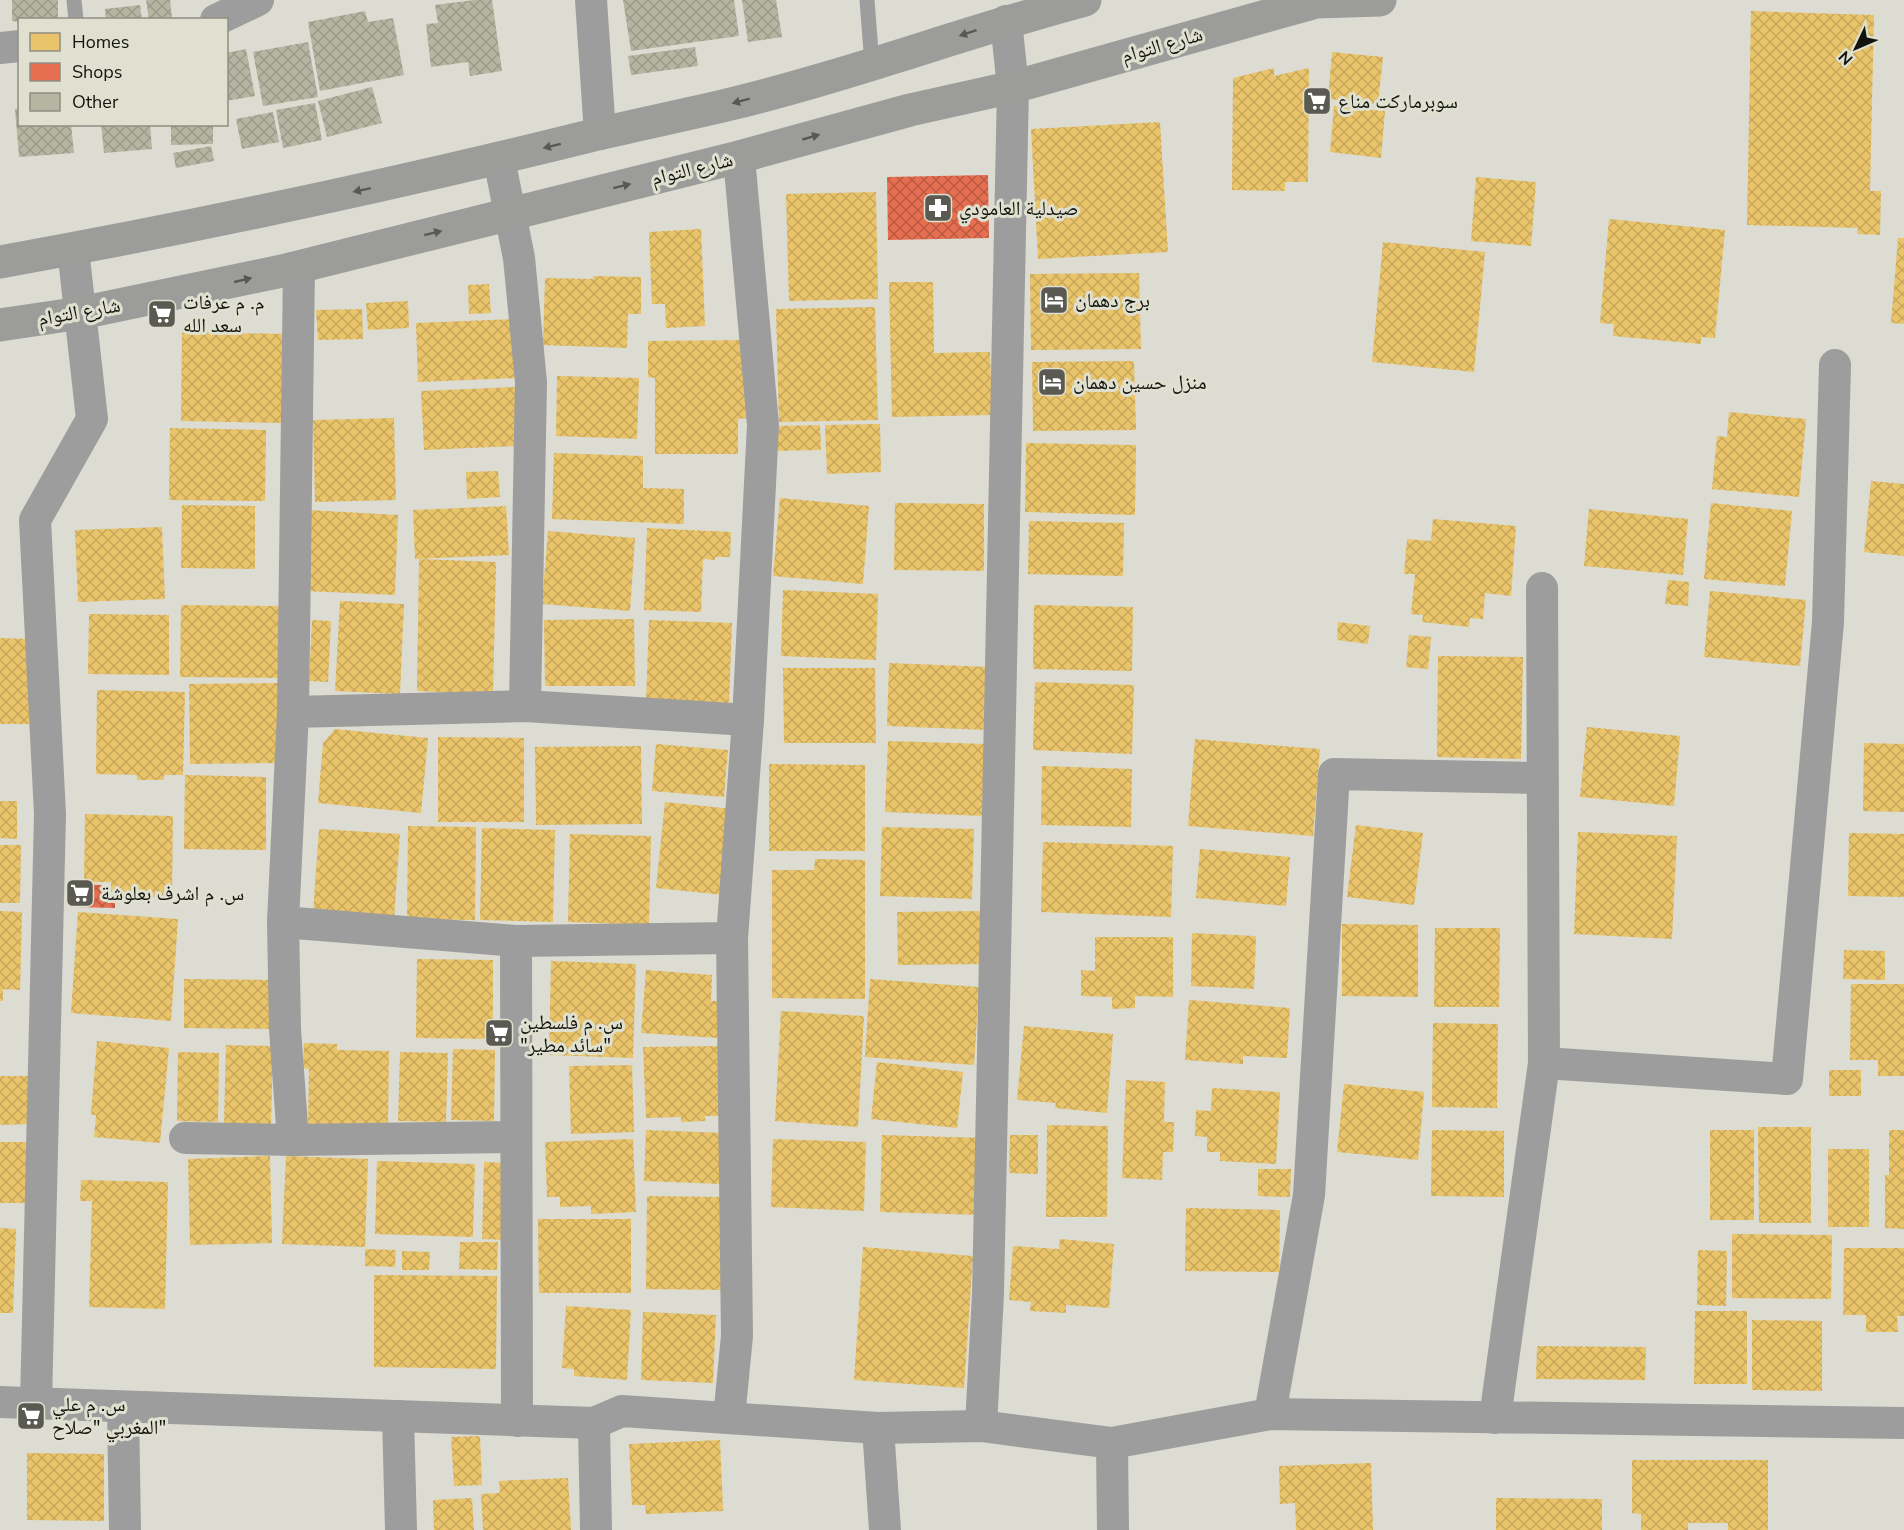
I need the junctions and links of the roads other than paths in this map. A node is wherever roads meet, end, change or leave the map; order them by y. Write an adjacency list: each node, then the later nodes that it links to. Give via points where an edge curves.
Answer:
1 (74, 0): 7 (lane)
2 (258, 0): 8 (street)
3 (591, 0): 14 (street)
4 (867, 0): 12 (lane)
5 (1085, 0): 9 (main road)
6 (1380, 0): 13 (main road, شارع التوام, via 1316,2)
7 (76, 18)
8 (220, 18)
9 (1006, 21): 12 (main road, one-way to 12); 13 (street)
10 (18, 46): 11 (street)
11 (0, 48)
12 (872, 65): 14 (main road, one-way to 14, via 736,103)
13 (1012, 87): 15 (main road, شارع التوام, one-way to 13, via 910,110); 46 (street, via 988,1294)
14 (600, 134): 16 (main road, one-way to 16)
15 (739, 157): 17 (main road, شارع التوام, one-way to 15); 27 (street, via 764,425)
16 (499, 159): 17 (street); 18 (main road, one-way to 18)
17 (511, 214): 20 (main road, شارع التوام, one-way to 17); 25 (street, via 531,382)
18 (73, 249): 19 (main road); 21 (street)
19 (0, 262)
20 (299, 267): 21 (main road, شارع التوام, one-way to 20); 26 (street)
21 (81, 313): 22 (main road, شارع التوام); 37 (street, via 92,419 36,520 50,814)
22 (0, 325)
23 (1835, 365): 32 (street, via 1828,622 1787,1079)
24 (1542, 588): 28 (street)
25 (525, 706): 26 (street); 27 (street)
26 (293, 712): 29 (street)
27 (748, 720): 30 (street)
28 (1542, 778): 32 (street); 39 (street, via 1334,774 1309,1195)
29 (284, 922): 31 (street); 35 (street, via 285,1029)
30 (732, 938): 31 (street); 41 (street, via 737,1336)
31 (516, 941): 33 (street)
32 (1544, 1062): 42 (street)
33 (516, 1137): 35 (street); 43 (street)
34 (184, 1138): 35 (street)
35 (293, 1140)
36 (0, 1402): 37 (street)
37 (36, 1403): 38 (street)
38 (123, 1407): 40 (street); 49 (street)
39 (1270, 1414): 42 (street); 48 (street)
40 (398, 1416): 43 (street); 50 (street)
41 (729, 1418): 45 (street, via 622,1411); 47 (street)
42 (1495, 1418): 44 (street)
43 (517, 1421): 45 (street)
44 (1904, 1423)
45 (594, 1424): 51 (street)
46 (981, 1426): 47 (street); 48 (street)
47 (878, 1428): 52 (street)
48 (1112, 1443): 53 (street)
49 (124, 1530)
50 (402, 1530)
51 (596, 1530)
52 (885, 1530)
53 (1113, 1530)

